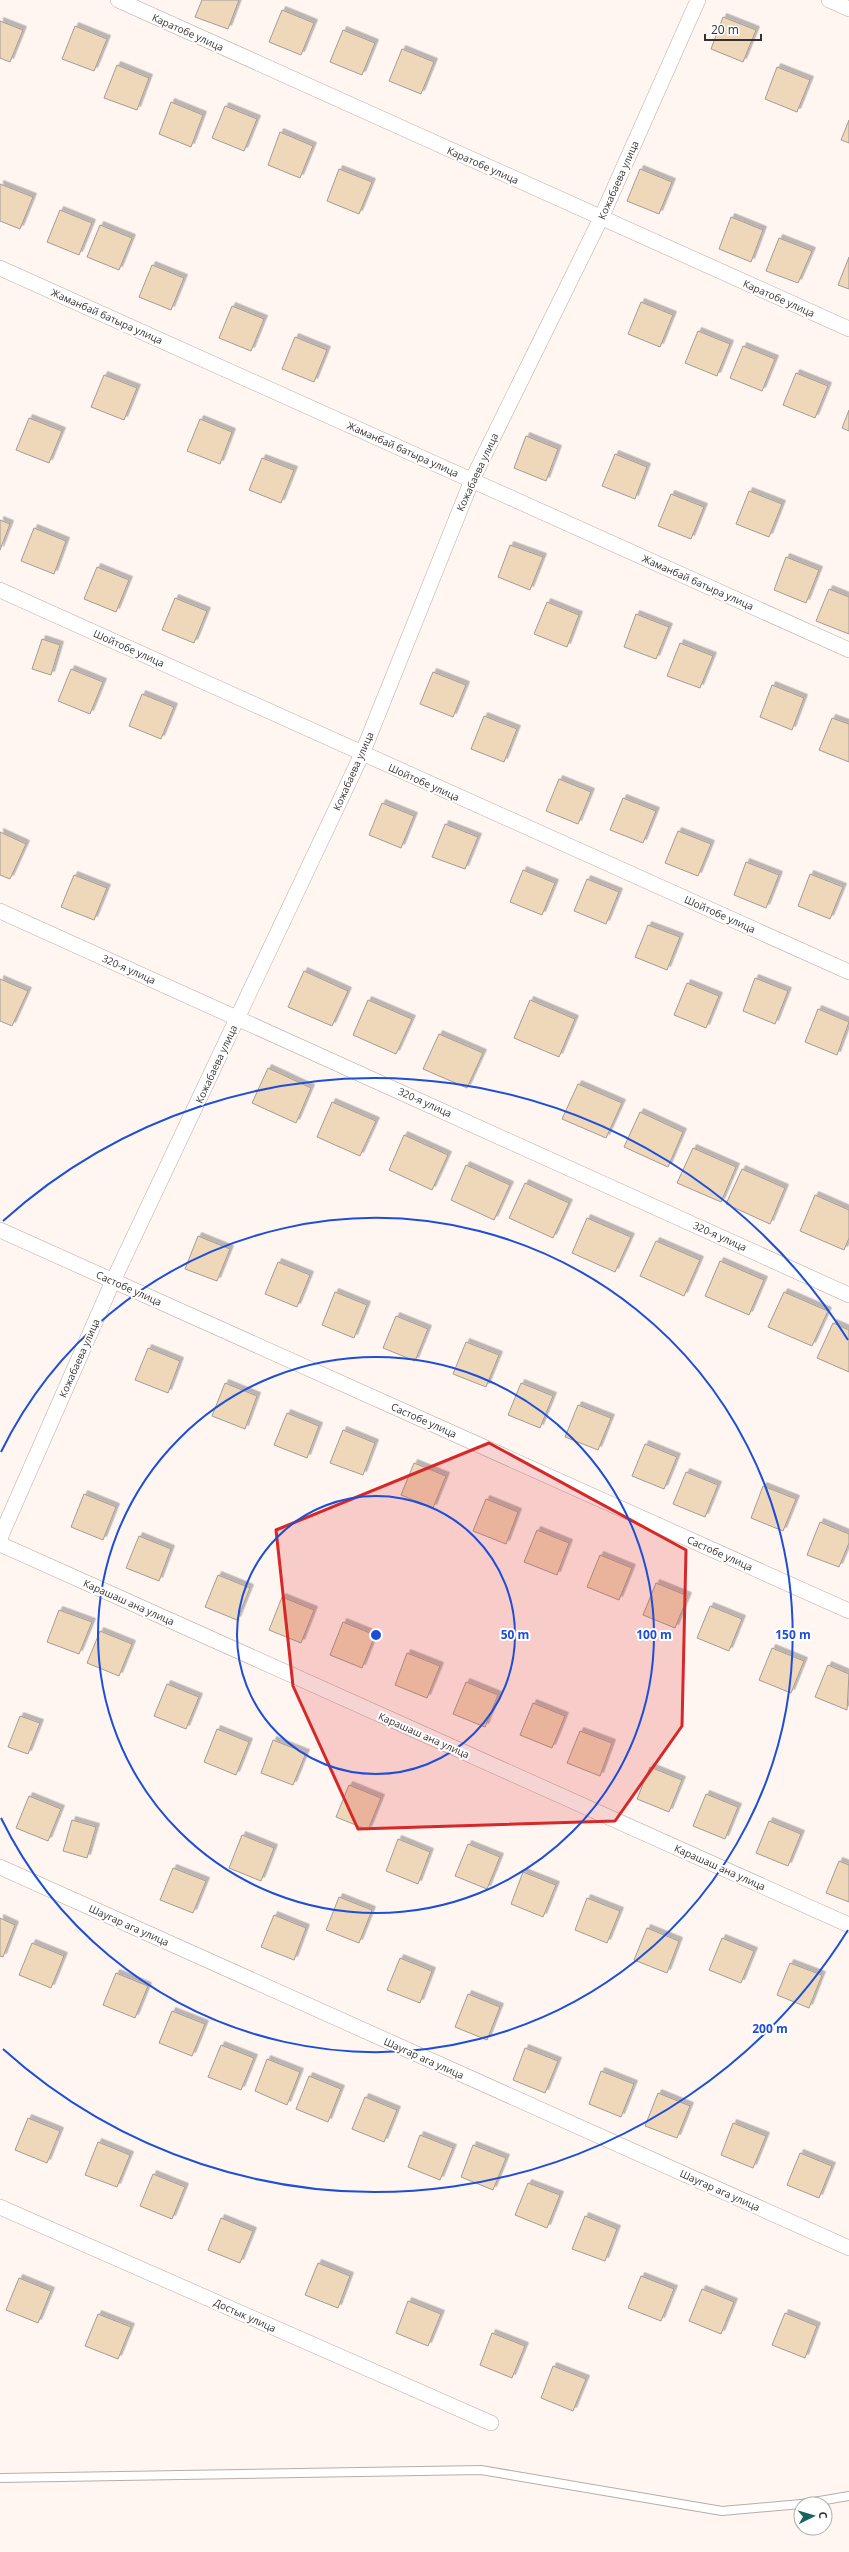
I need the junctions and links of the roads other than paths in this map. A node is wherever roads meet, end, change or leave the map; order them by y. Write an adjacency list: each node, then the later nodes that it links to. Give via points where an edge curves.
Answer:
1 (118, 0): 5 (street, Каратобе улица)
2 (698, 0): 5 (street, Кожабаева улица)
3 (829, 0): 4 (street)
4 (849, 9)
5 (601, 218): 7 (street, Каратобе улица); 8 (street, Кожабаева улица)
6 (0, 268): 8 (street, Жаманбай батыра улица)
7 (849, 329)
8 (472, 480): 10 (street, Жаманбай батыра улица); 11 (street, Кожабаева улица)
9 (0, 590): 11 (street, Шойтобе улица)
10 (849, 650)
11 (362, 754): 13 (street, Шойтобе улица); 14 (street, Кожабаева улица)
12 (0, 911): 14 (street, 320-я улица)
13 (849, 972)
14 (238, 1018): 16 (street, Кожабаева улица); 17 (street, 320-я улица)
15 (0, 1230): 16 (street, Састобе улица)
16 (113, 1281): 18 (street, Кожабаева улица); 20 (street, Састобе улица)
17 (849, 1294)
18 (0, 1538)
19 (0, 1544): 22 (street, Карашаш ана улица)
20 (849, 1611)
21 (0, 1867): 24 (street, Шаугар ага улица)
22 (849, 1925)
23 (0, 2207): 25 (street, Достык улица)
24 (849, 2248)
25 (491, 2423)
26 (0, 2478): 29 (lane, via 481,2470 722,2511)
27 (849, 2496): 28 (lane)
28 (833, 2499)
29 (793, 2505)

